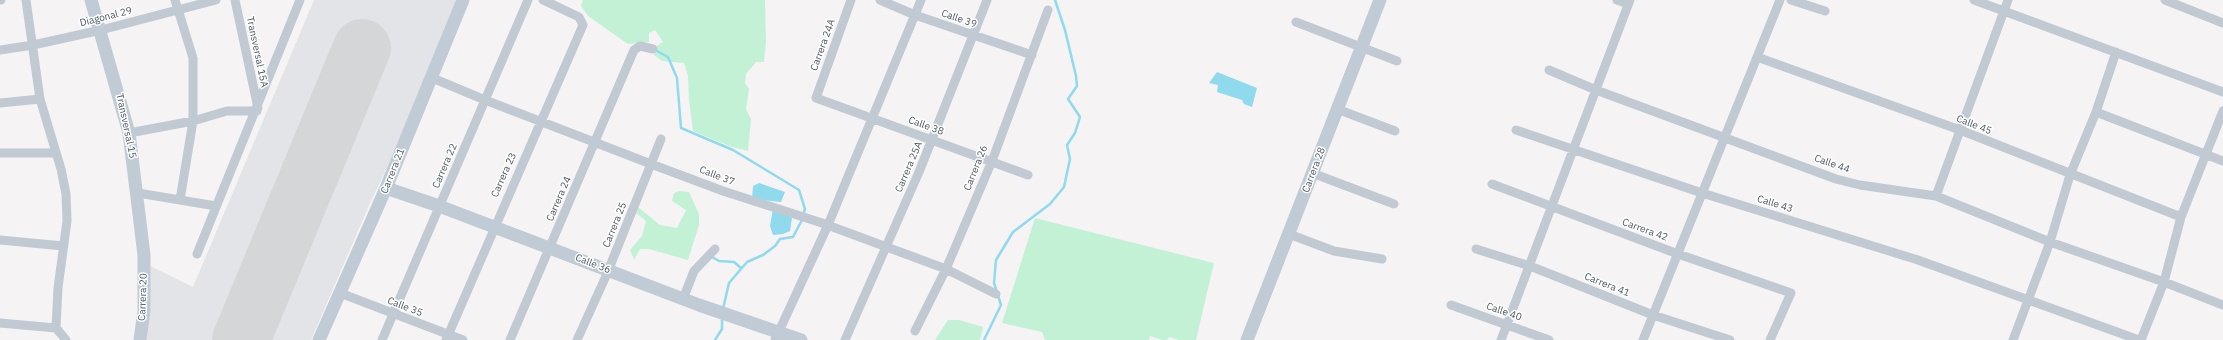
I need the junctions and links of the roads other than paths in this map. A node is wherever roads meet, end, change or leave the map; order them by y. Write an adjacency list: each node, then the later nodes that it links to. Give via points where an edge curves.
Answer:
1 (26, 0): 31 (street)
2 (91, 0): 29 (street, Transversal 15)
3 (175, 0): 22 (street)
4 (216, 0): 22 (street, Diagonal 29)
5 (235, 0): 47 (street, Transversal 15A)
6 (300, 0): 47 (street)
7 (463, 0): 40 (street, Carrera 21)
8 (528, 0): 45 (street, Carrera 22)
9 (543, 0): 52 (street, Carrera 23, via 580,17 583,25)
10 (851, 0): 43 (street, Carrera 24A)
11 (880, 0): 26 (street, Calle 39)
12 (921, 0): 26 (street)
13 (987, 0): 30 (street, Carrera 25A)
14 (1380, 0): 32 (street, Carrera 28)
15 (1617, 0): 21 (street)
16 (1780, 0): 37 (street)
17 (1791, 0): 24 (street)
18 (1974, 0): 25 (street)
19 (2008, 0): 25 (street)
20 (2165, 0): 28 (street)
21 (1629, 2): 41 (street)
22 (178, 10): 29 (street, Diagonal 29); 53 (street, via 193,58)
23 (1048, 10): 36 (street, Carrera 26)
24 (1825, 11)
25 (2004, 11): 35 (street); 55 (street)
26 (915, 15): 30 (street, Calle 39); 51 (street)
27 (1296, 22): 32 (street)
28 (2223, 23)
29 (101, 30): 31 (street, Diagonal 29); 57 (street, Transversal 15)
30 (972, 35): 36 (street, Calle 39); 60 (street, Carrera 25A)
31 (33, 45): 34 (street, Diagonal 29); 44 (street)
32 (1362, 47): 38 (street); 48 (street, Carrera 28)
33 (653, 49): 61 (street, Carrera 24, via 640,46 634,50)
34 (0, 50)
35 (2116, 52): 42 (street); 50 (street)
36 (1032, 54): 66 (street, Carrera 26)
37 (1757, 57): 55 (street, Calle 45); 58 (street)
38 (1397, 62)
39 (1549, 70): 41 (street, Calle 44)
40 (430, 77): 45 (street, Calle 37); 73 (street, Carrera 21)
41 (1596, 90): 58 (street, Calle 44); 62 (street)
42 (2223, 92)
43 (816, 98): 51 (street, Calle 38)
44 (40, 99): 46 (street); 64 (street)
45 (485, 100): 52 (street, Calle 37); 80 (street, Carrera 22)
46 (0, 103)
47 (258, 109): 53 (street, via 227,111); 79 (street)
48 (1337, 110): 56 (street); 69 (street, Carrera 28)
49 (2223, 111): 65 (street)
50 (2096, 112): 65 (street); 71 (street)
51 (872, 118): 60 (street, Calle 38); 83 (street)
52 (540, 120): 61 (street, Calle 37); 84 (street, Carrera 23)
53 (193, 121): 57 (street); 77 (street)
54 (1516, 130): 62 (street, Calle 43)
55 (1960, 130): 71 (street, Calle 45); 76 (street)
56 (1395, 131)
57 (129, 133): 74 (street, Transversal 15)
58 (1725, 136): 75 (street); 76 (street, Calle 44, via 1860,185)
59 (661, 139): 68 (street, Carrera 25)
60 (932, 140): 66 (street, Calle 38); 89 (street, Carrera 25A)
61 (595, 142): 68 (street, Calle 37); 90 (street, Carrera 24)
62 (1573, 150): 75 (street, Calle 43); 81 (street)
63 (0, 153): 64 (street)
64 (56, 153): 88 (street, via 66,194)
65 (2205, 155): 67 (street); 82 (street)
66 (992, 160): 70 (street, Calle 38); 99 (street, Carrera 26)
67 (2223, 161)
68 (651, 164): 83 (street, Calle 37, via 723,191); 98 (street, Carrera 25)
69 (1312, 173): 78 (street); 85 (street, Carrera 28)
70 (1028, 175)
71 (2070, 175): 82 (street, Calle 45); 87 (street)
72 (1492, 184): 81 (street, Carrera 42)
73 (386, 188): 80 (street, Calle 36); 101 (street, Carrera 21)
74 (138, 193): 77 (street); 95 (street, Transversal 15)
75 (1702, 193): 94 (street); 104 (street, Calle 43, via 1918,260)
76 (1936, 196): 87 (street, Calle 44)
77 (180, 200): 79 (street)
78 (1394, 204)
79 (216, 206): 93 (street)
80 (439, 206): 84 (street, Calle 36); 107 (street, Carrera 22)
81 (1552, 207): 94 (street, Carrera 42); 97 (street)
82 (2181, 217): 100 (street)
83 (825, 224): 89 (street, Calle 37); 113 (street)
84 (493, 227): 90 (street, Calle 36); 114 (street, Carrera 23)
85 (1288, 234): 96 (street, via 1334,251); 124 (street, Carrera 28)
86 (0, 240): 88 (street)
87 (2050, 242): 100 (street, Calle 44); 104 (street)
88 (63, 246): 111 (street)
89 (886, 247): 99 (street, Calle 37); 123 (street, Carrera 25A)
90 (550, 248): 98 (street, Calle 36); 120 (street, Carrera 24)
91 (714, 249): 103 (street, via 694,271)
92 (1476, 249): 97 (street, Carrera 41)
93 (198, 254)
94 (1678, 254): 108 (street); 129 (street, Carrera 42, via 1791,293)
95 (144, 255): 116 (street, Carrera 20, via 144,311)
96 (1382, 259)
97 (1530, 266): 108 (street, Carrera 41); 110 (street)
98 (608, 269): 103 (street, Calle 36); 121 (street, Carrera 25)
99 (946, 269): 102 (street, Calle 37); 112 (street, Carrera 26)
100 (2164, 282): 106 (street, Calle 44); 131 (street)
101 (340, 293): 107 (street, Calle 35); 117 (street, Carrera 21)
102 (996, 294)
103 (683, 299): 113 (street, Calle 36, via 739,318)
104 (2027, 300): 130 (street); 131 (street, Calle 43)
105 (1451, 305): 110 (street, Calle 40)
106 (2223, 305)
107 (393, 314): 114 (street, Calle 35); 118 (street, Carrera 22)
108 (1653, 315): 127 (street); 128 (street, Carrera 41)
109 (0, 323): 111 (street)
110 (1508, 324): 125 (street); 126 (street, Calle 40)
111 (56, 328): 115 (street)
112 (915, 331)
113 (777, 336): 122 (street, Calle 36)
114 (447, 337): 119 (street, Calle 35)
115 (66, 340)
116 (140, 340)
117 (319, 340)
118 (382, 340)
119 (463, 340)
120 (510, 340)
121 (576, 340)
122 (801, 340)
123 (845, 340)
124 (1247, 340)
125 (1502, 340)
126 (1549, 340)
127 (1643, 340)
128 (1730, 340)
129 (1770, 340)
130 (2013, 340)
131 (2140, 340)

